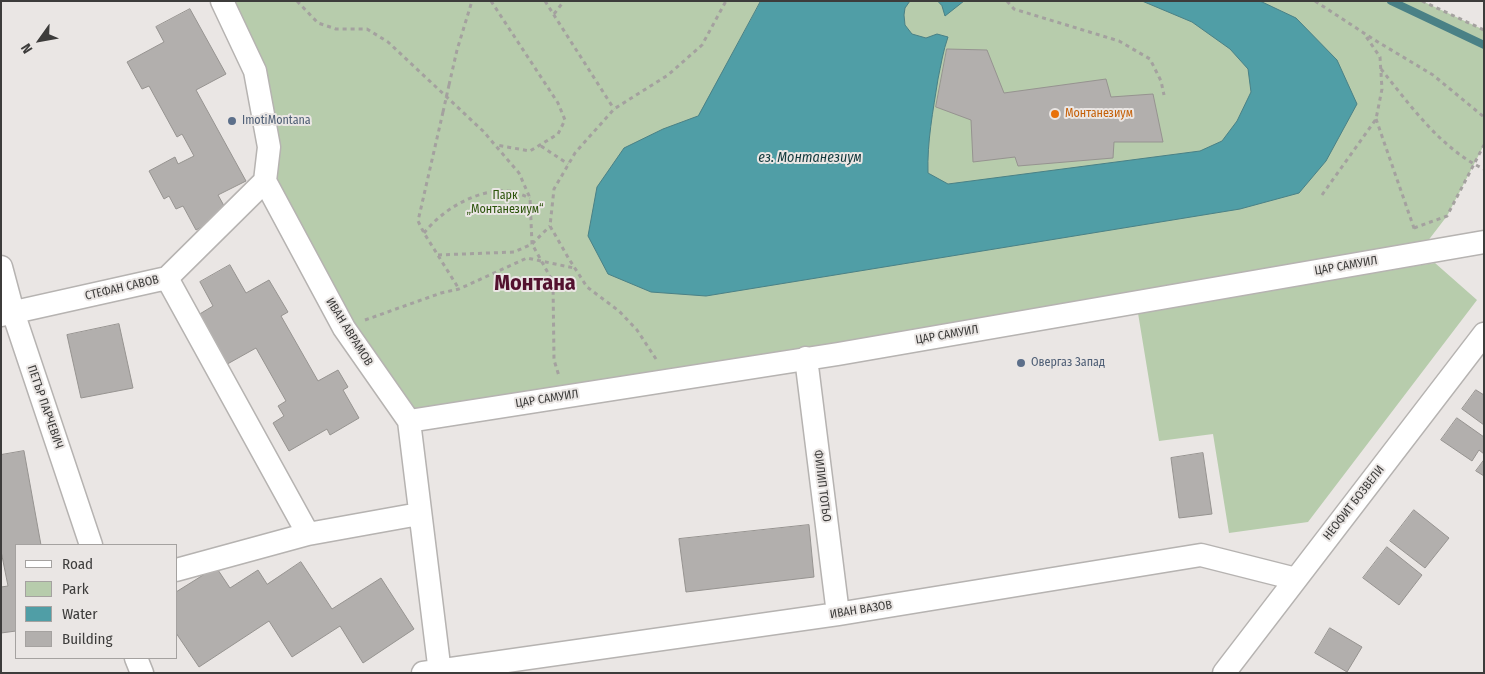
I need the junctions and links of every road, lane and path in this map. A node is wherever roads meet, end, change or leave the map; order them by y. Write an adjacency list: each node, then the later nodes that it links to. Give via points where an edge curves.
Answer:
1 (222, 1): 25 (street, via 255,71 269,147)
2 (297, 1): 19 (path, via 318,23 336,29 367,29 388,42)
3 (472, 1): 30 (path, bridge, via 418,221)
4 (491, 1): 21 (path, via 566,120 558,134)
5 (545, 1): 11 (path)
6 (564, 1): 11 (path)
7 (726, 1): 16 (path, via 702,46 668,75)
8 (1007, 1): 15 (path, via 1014,9 1119,41 1150,60)
9 (1315, 1): 13 (path)
10 (1422, 1): 12 (path)
11 (554, 14): 16 (path)
12 (1484, 30)
13 (1363, 33): 14 (path, via 1380,58); 17 (path, via 1433,75)
14 (1380, 69): 18 (path, via 1382,89); 23 (path, via 1440,138)
15 (1164, 95)
16 (614, 109): 22 (path)
17 (1484, 117)
18 (1376, 119): 26 (path); 29 (path)
19 (495, 145): 21 (path, via 530,151); 27 (path, via 519,173)
20 (1484, 145): 23 (path)
21 (541, 146): 22 (path)
22 (568, 164): 28 (path, via 554,189)
23 (1474, 164): 24 (path); 29 (path, via 1447,216)
24 (1484, 169)
25 (265, 181): 38 (street, СТЕФАН САВОВ); 41 (street, ИВАН АВРАМОВ)
26 (1322, 196)
27 (530, 198): 30 (path, via 509,191 482,194 468,199); 32 (path)
28 (550, 226): 32 (path); 37 (path)
29 (1414, 228): 33 (path)
30 (424, 233): 34 (path)
31 (1484, 242): 33 (street, ЦАР САМУИЛ)
32 (532, 244): 34 (path, via 514,252); 35 (path)
33 (1419, 254): 43 (street, ЦАР САМУИЛ)
34 (438, 255): 39 (path)
35 (542, 260): 37 (path); 39 (path, via 527,258); 45 (path, via 553,282 554,360)
36 (1, 267): 40 (street, ПЕТЪР ПАРЧЕВИЧ)
37 (575, 268): 44 (path, via 587,287 619,311 637,330)
38 (167, 278): 40 (street, СТЕФАН САВОВ); 48 (street)
39 (460, 289): 41 (path)
40 (7, 314): 49 (street, ПЕТЪР ПАРЧЕВИЧ)
41 (344, 328): 46 (street, ИВАН АВРАМОВ)
42 (1484, 334): 51 (street, НЕОФИТ БОЗВЕЛИ)
43 (806, 358): 44 (street, ЦАР САМУИЛ); 52 (street, ФИЛИП ТОТЬО)
44 (670, 380): 45 (street, ЦАР САМУИЛ)
45 (566, 396): 46 (street, ЦАР САМУИЛ)
46 (409, 421): 47 (street, ИВАН АВРАМОВ)
47 (419, 514): 48 (street); 54 (street, ИВАН АВРАМОВ)
48 (308, 534): 50 (street)
49 (91, 544)
50 (178, 569)
51 (1296, 579): 52 (street, ИВАН ВАЗОВ, via 1201,555); 56 (street, НЕОФИТ БОЗВЕЛИ)
52 (838, 614): 54 (street, ИВАН ВАЗОВ)
53 (136, 659): 55 (street)
54 (434, 672)
55 (142, 673)
56 (1224, 673)

